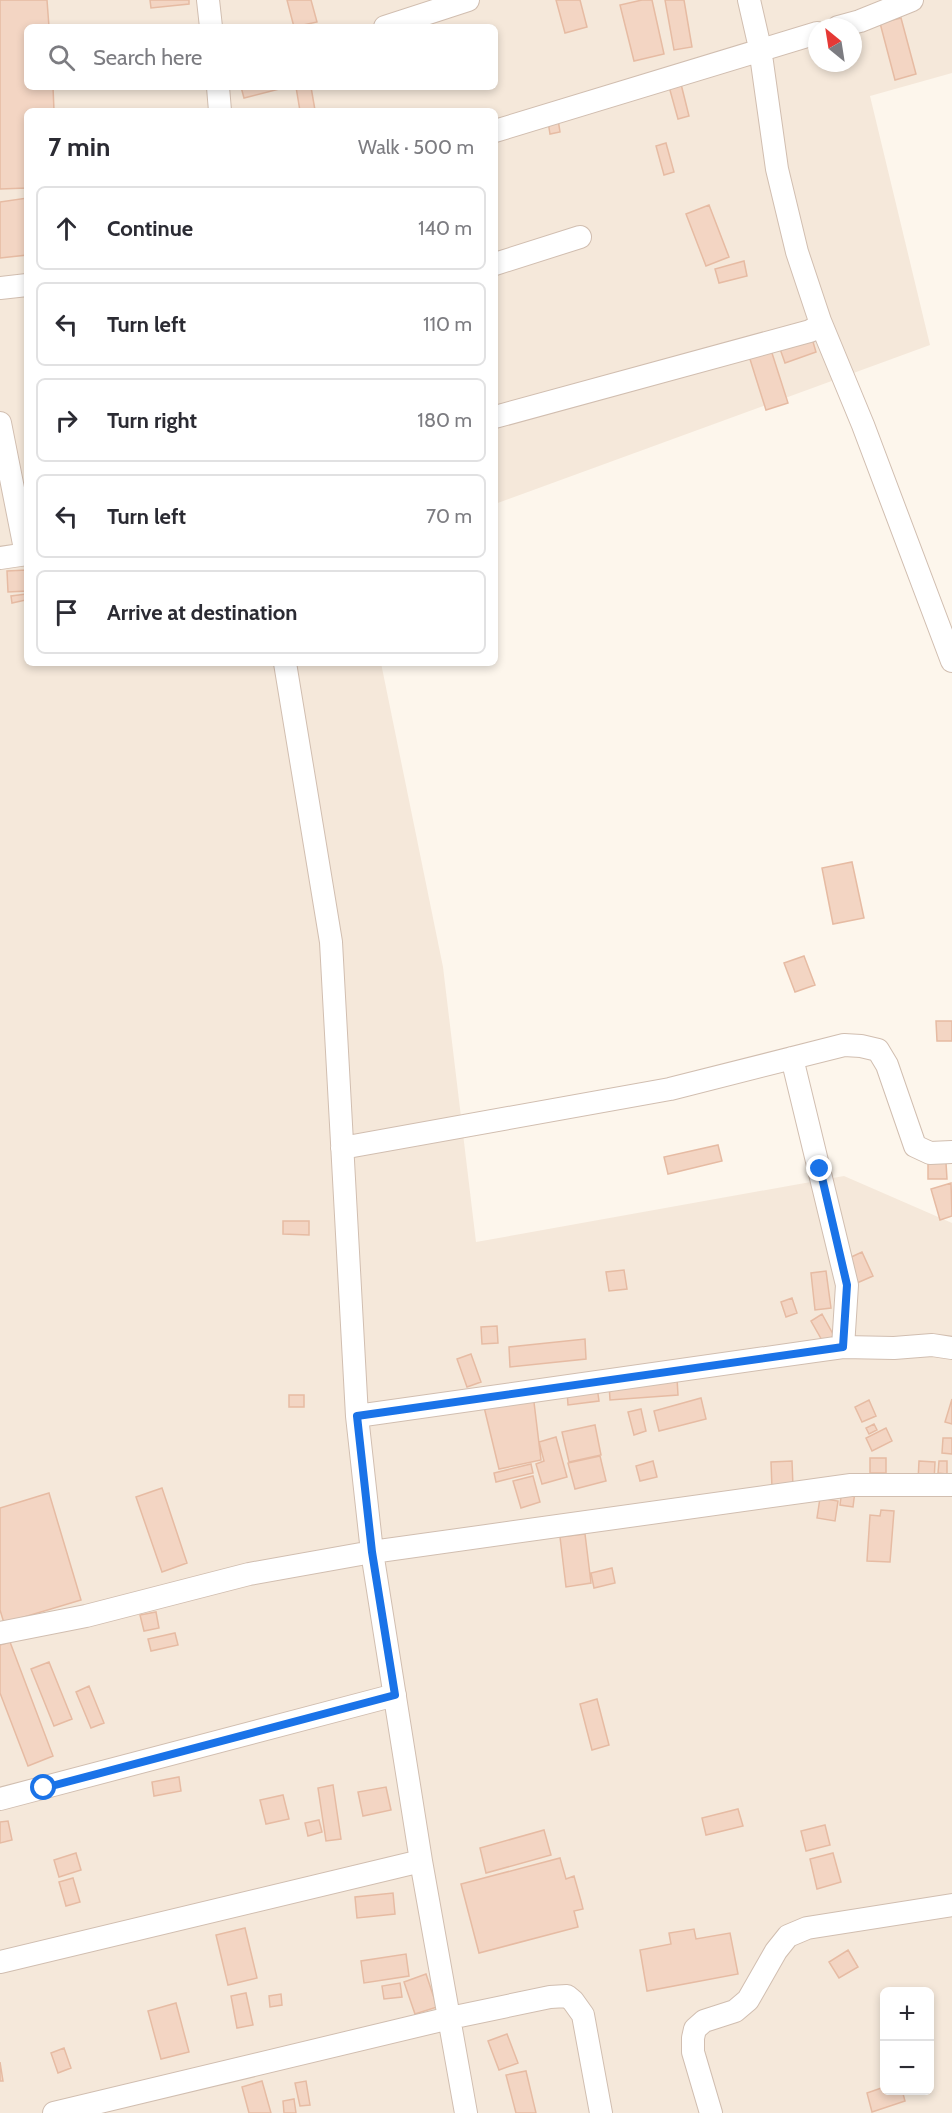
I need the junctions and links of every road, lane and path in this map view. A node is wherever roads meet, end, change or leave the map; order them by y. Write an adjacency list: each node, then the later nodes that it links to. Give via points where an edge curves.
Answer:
1 (208, 0): 6 (street)
2 (468, 0): 7 (street)
3 (749, 0): 9 (street)
4 (911, 0): 5 (street)
5 (862, 20)
6 (211, 24)
7 (394, 24)
8 (808, 35): 9 (street)
9 (760, 48): 12 (street); 17 (street, via 777,169 797,252)
10 (218, 90): 11 (street)
11 (220, 108)
12 (498, 130)
13 (580, 237): 14 (street)
14 (498, 263)
15 (24, 285): 16 (street)
16 (0, 288)
17 (820, 321): 18 (street, via 810,331); 23 (street)
18 (498, 416)
19 (0, 423): 20 (street)
20 (24, 544)
21 (24, 554): 22 (street)
22 (0, 558)
23 (952, 661)
24 (285, 666): 26 (street, via 331,942)
25 (792, 1058): 26 (street, via 670,1089); 27 (street, via 844,1045 878,1050 887,1065 915,1146 930,1154); 28 (street, via 847,1285)
26 (342, 1148): 30 (street)
27 (952, 1152)
28 (843, 1347): 29 (street); 30 (street)
29 (952, 1348)
30 (357, 1416): 32 (street)
31 (952, 1485): 32 (street, via 851,1485)
32 (372, 1552): 33 (street, via 249,1574 86,1616); 34 (street)
33 (0, 1633)
34 (395, 1695): 35 (street); 36 (street)
35 (0, 1800)
36 (421, 1861): 38 (street); 39 (street)
37 (952, 1905): 43 (street, via 807,1928 788,1935 748,2000 735,2011 704,2021 695,2029 693,2052)
38 (0, 1962)
39 (450, 2018): 40 (street); 41 (street); 42 (street, via 567,1996 583,2015)
40 (54, 2113)
41 (466, 2113)
42 (601, 2113)
43 (711, 2113)

